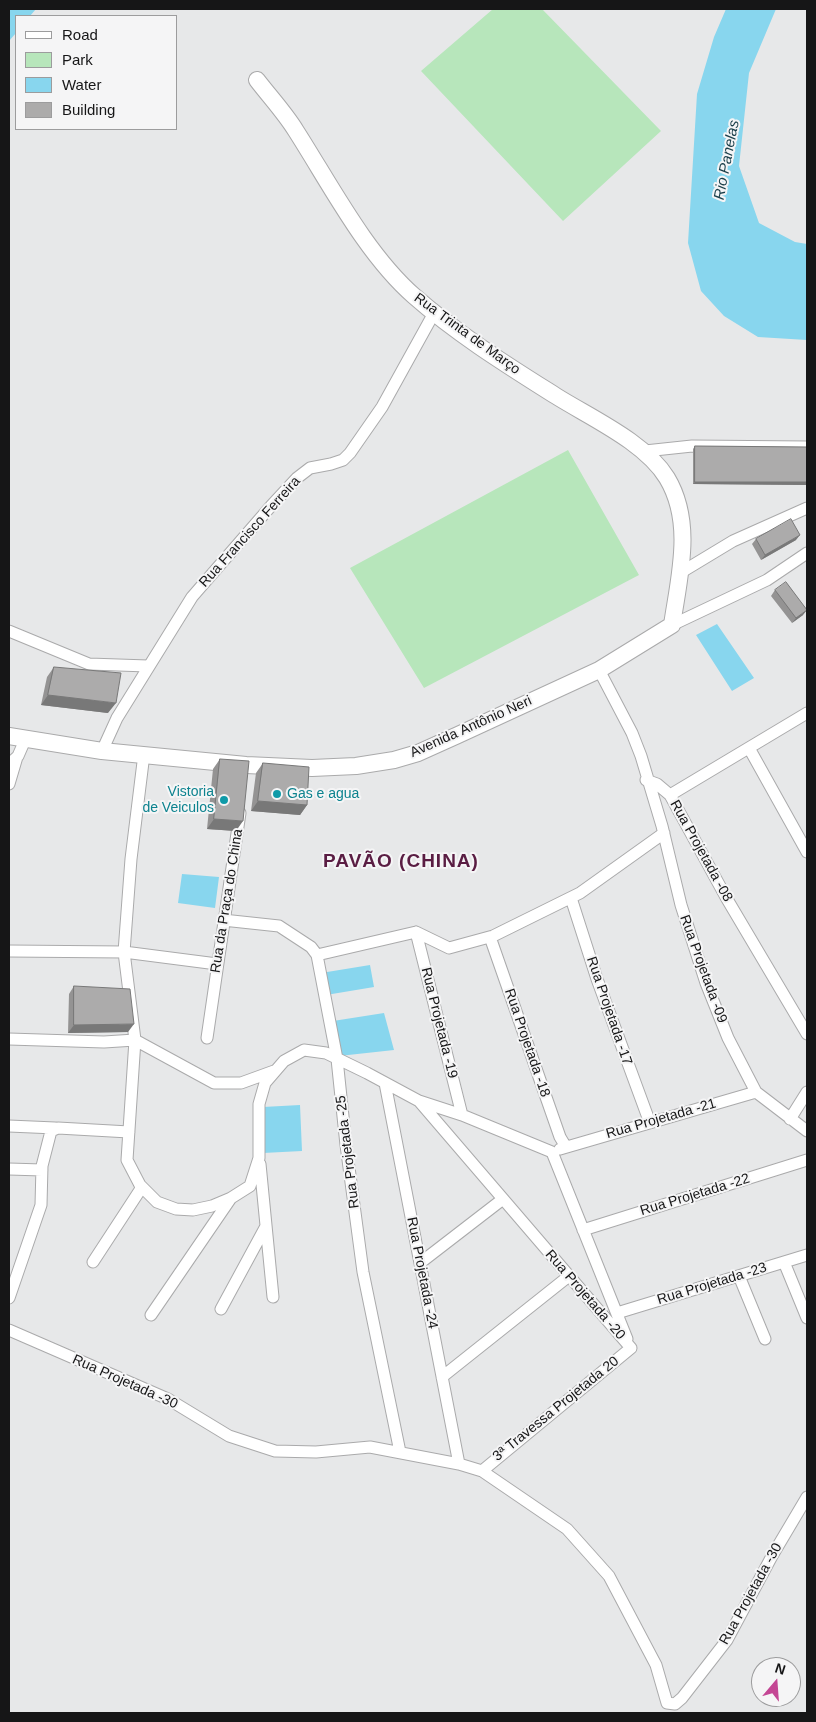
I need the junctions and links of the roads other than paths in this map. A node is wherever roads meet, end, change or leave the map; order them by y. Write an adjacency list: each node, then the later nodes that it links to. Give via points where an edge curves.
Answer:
1 (257, 80): 2 (street, Rua Trinta de Março, via 295,129 320,172 392,274)
2 (434, 313): 4 (street, Rua Trinta de Março, via 483,349); 10 (street, Rua Francisco Ferreira, via 382,407 350,453 337,462 310,468 270,506 192,597)
3 (807, 447): 4 (street, via 692,446)
4 (645, 451): 7 (street, via 666,478 677,500 683,553)
5 (807, 508): 7 (street, via 764,525)
6 (807, 553): 8 (street, via 767,580)
7 (680, 573): 8 (street)
8 (672, 625): 11 (street, Avenida Antônio Neri)
9 (9, 631): 10 (street, via 89,664)
10 (148, 666): 15 (street, Rua Francisco Ferreira, via 117,718)
11 (599, 670): 16 (street, Avenida Antônio Neri, via 458,736 394,760 356,766 246,770); 19 (street, via 632,733)
12 (807, 713): 14 (street)
13 (17, 738): 15 (street, Avenida Antônio Neri); 17 (street)
14 (749, 748): 21 (street); 24 (street)
15 (102, 751): 16 (street, Avenida Antônio Neri)
16 (144, 754): 30 (street)
17 (18, 756): 18 (street); 20 (street)
18 (9, 764)
19 (646, 780): 21 (street, Rua Projetada -08); 23 (street, Rua Projetada -09)
20 (9, 784)
21 (670, 795): 33 (street, Rua Projetada -08)
22 (242, 802): 26 (street, Rua da Praça do China)
23 (664, 833): 25 (street); 40 (street, Rua Projetada -09, via 681,905 706,983 728,1038)
24 (807, 852)
25 (571, 898): 28 (street); 45 (street, Rua Projetada -17)
26 (223, 920): 31 (street, via 279,926); 32 (street, Rua da Praça do China)
27 (416, 932): 28 (street, via 449,948); 31 (street); 43 (street, Rua Projetada -19)
28 (490, 937): 50 (street, Rua Projetada -18)
29 (9, 951): 30 (street)
30 (124, 952): 32 (street); 36 (street)
31 (317, 955): 37 (street, Rua Projetada -25)
32 (217, 964): 34 (street, Rua da Praça do China)
33 (807, 1034)
34 (207, 1038)
35 (9, 1039): 36 (street)
36 (135, 1040): 38 (street, via 214,1083 241,1083); 49 (street)
37 (337, 1060): 38 (street, Rua Projetada -20, via 326,1053 304,1050 284,1060); 39 (street, Rua Projetada -20); 77 (street, Rua Projetada -25, via 363,1272)
38 (274, 1070): 52 (street, via 265,1083 259,1104)
39 (385, 1083): 42 (street, Rua Projetada -20); 63 (street, Rua Projetada -24)
40 (756, 1092): 44 (street, Rua Projetada -09); 45 (street, Rua Projetada -21)
41 (807, 1092): 44 (street)
42 (418, 1101): 43 (street); 58 (street, Rua Projetada -20)
43 (462, 1115): 51 (street)
44 (790, 1120): 48 (street, Rua Projetada -09)
45 (650, 1123): 50 (street, Rua Projetada -21)
46 (9, 1126): 47 (street)
47 (54, 1129): 49 (street); 55 (street)
48 (807, 1131)
49 (129, 1132): 56 (street, via 127,1160)
50 (566, 1147): 51 (street, Rua Projetada -21)
51 (552, 1152): 60 (street, Rua Projetada -20)
52 (259, 1158): 57 (street, via 250,1186); 59 (street)
53 (807, 1160): 60 (street, Rua Projetada -22)
54 (9, 1169): 55 (street)
55 (42, 1170): 68 (street, via 41,1205)
56 (141, 1186): 57 (street, via 157,1202 176,1208 193,1210); 62 (street)
57 (231, 1198): 71 (street)
58 (503, 1199): 63 (street); 65 (street, Rua Projetada -20)
59 (266, 1226): 67 (street); 69 (street)
60 (583, 1230): 70 (street, Rua Projetada -20)
61 (807, 1255): 64 (street, Rua Projetada -23)
62 (93, 1262)
63 (420, 1262): 76 (street, Rua Projetada -24)
64 (784, 1262): 66 (street, Rua Projetada -23); 72 (street)
65 (569, 1276): 75 (street, Rua Projetada -20); 76 (street)
66 (739, 1276): 70 (street, Rua Projetada -23); 74 (street)
67 (273, 1297)
68 (9, 1298)
69 (221, 1310)
70 (617, 1313): 75 (street, Rua Projetada -20)
71 (151, 1315)
72 (807, 1318)
73 (9, 1330): 77 (street, Rua Projetada -30, via 168,1399 229,1436 275,1451 316,1452 370,1447)
74 (765, 1339)
75 (631, 1348): 79 (street, 3ª Travessa Projetada 20)
76 (442, 1377): 78 (street, Rua Projetada -24)
77 (400, 1452): 78 (street, Rua Projetada -30)
78 (459, 1464): 79 (street, Rua Projetada -30)
79 (482, 1470): 80 (street, Rua Projetada -30, via 567,1529 609,1576 656,1665 668,1703 675,1704 728,1640)
80 (807, 1497)

